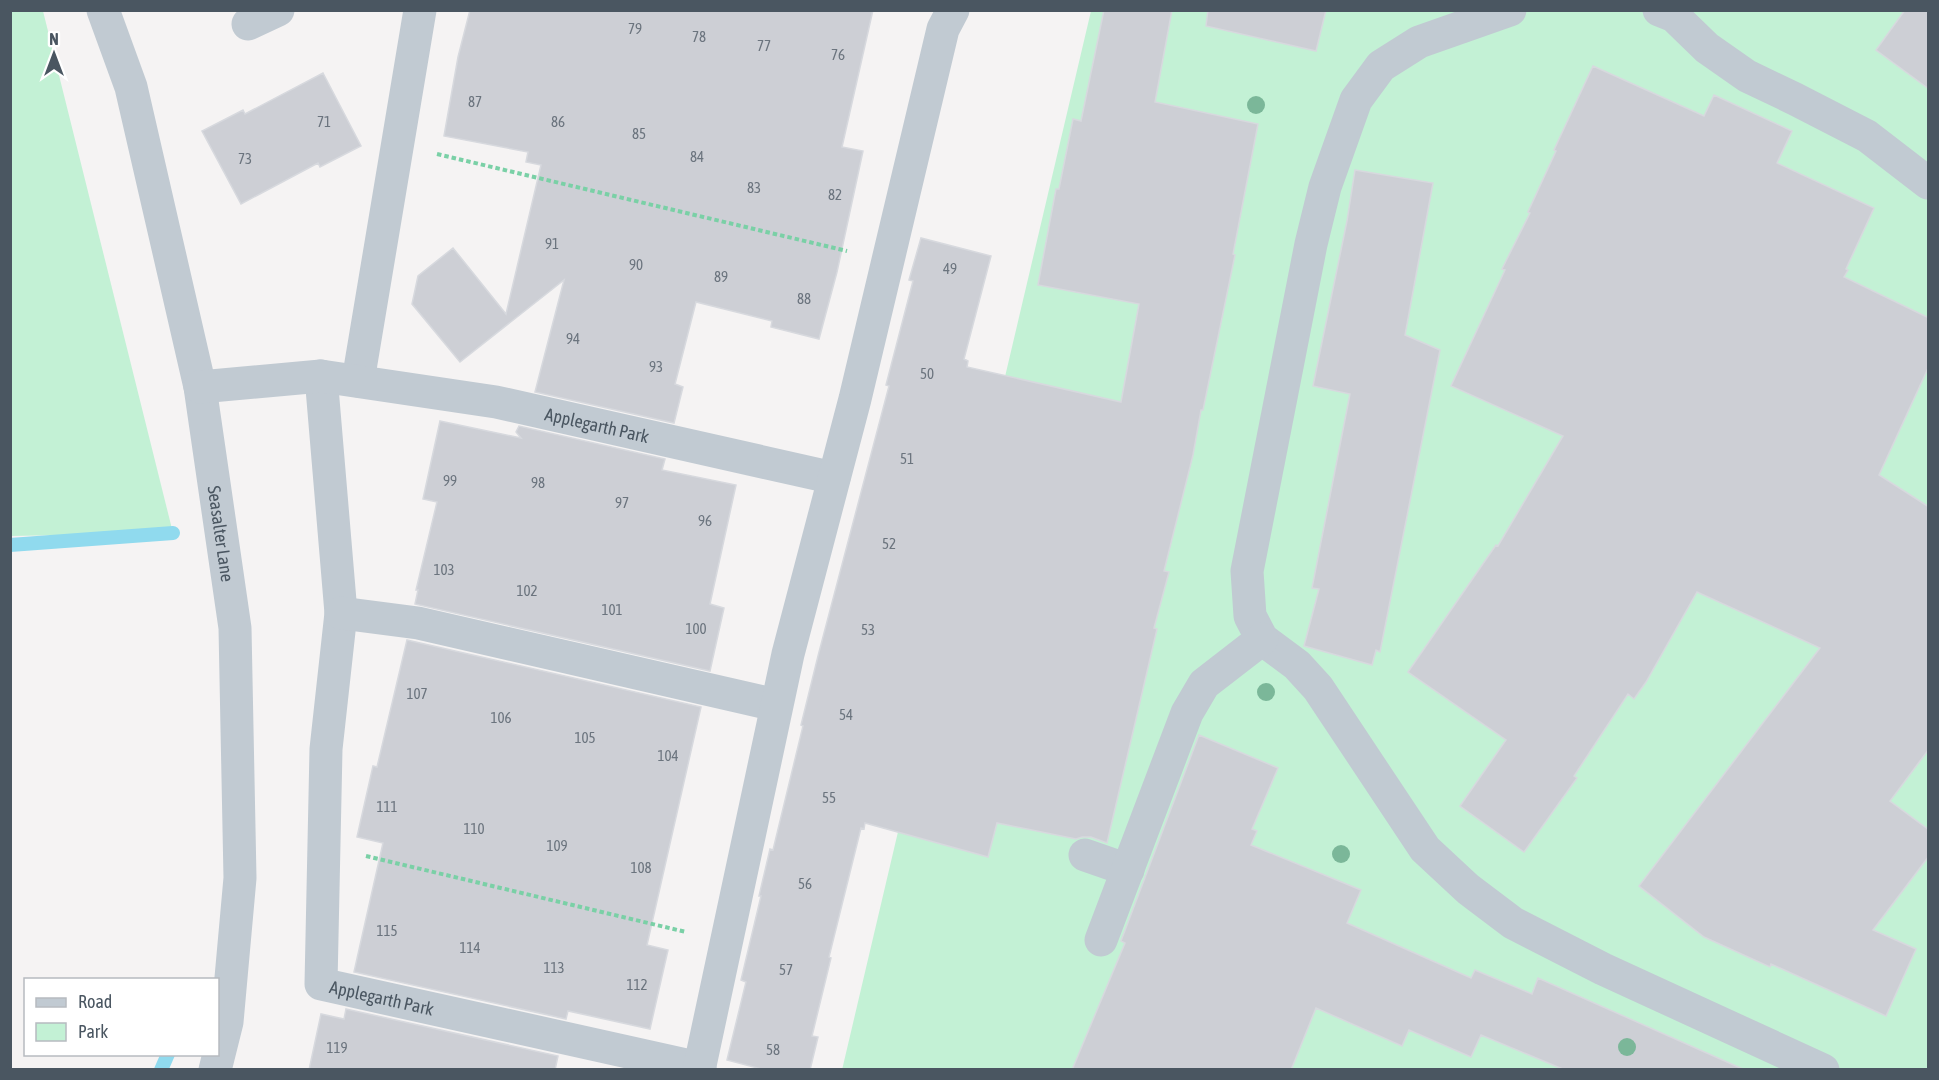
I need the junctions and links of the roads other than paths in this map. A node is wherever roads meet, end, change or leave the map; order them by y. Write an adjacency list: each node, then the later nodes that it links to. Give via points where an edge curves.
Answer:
1 (103, 10): 11 (street, Seasalter Lane, via 131,87)
2 (278, 10): 7 (street)
3 (420, 10): 10 (street)
4 (953, 10): 12 (street, Applegarth Park, via 943,29)
5 (1510, 10): 14 (street, via 1419,42 1381,66 1356,100 1325,187 1311,244 1247,572 1250,616)
6 (1659, 10): 8 (street, via 1674,16 1707,48 1747,76 1867,136)
7 (248, 24)
8 (1929, 183)
9 (321, 376): 10 (street, Applegarth Park); 11 (street, Applegarth Park); 13 (street, Applegarth Park)
10 (358, 381): 12 (street, Applegarth Park, via 496,402)
11 (200, 387): 19 (street, Seasalter Lane, via 235,640 240,878 227,1022)
12 (834, 478): 15 (street, Applegarth Park)
13 (341, 613): 15 (street, via 418,623); 20 (street, Applegarth Park, via 326,749 321,984)
14 (1262, 639): 17 (street, via 1204,684 1198,693); 21 (street, via 1297,665 1318,688 1425,849 1468,889 1513,923 1593,964)
15 (776, 705): 20 (street, Applegarth Park)
16 (1084, 855): 17 (street)
17 (1128, 870): 18 (street)
18 (1101, 940)
19 (219, 1054)
20 (700, 1069)
21 (1823, 1070)

